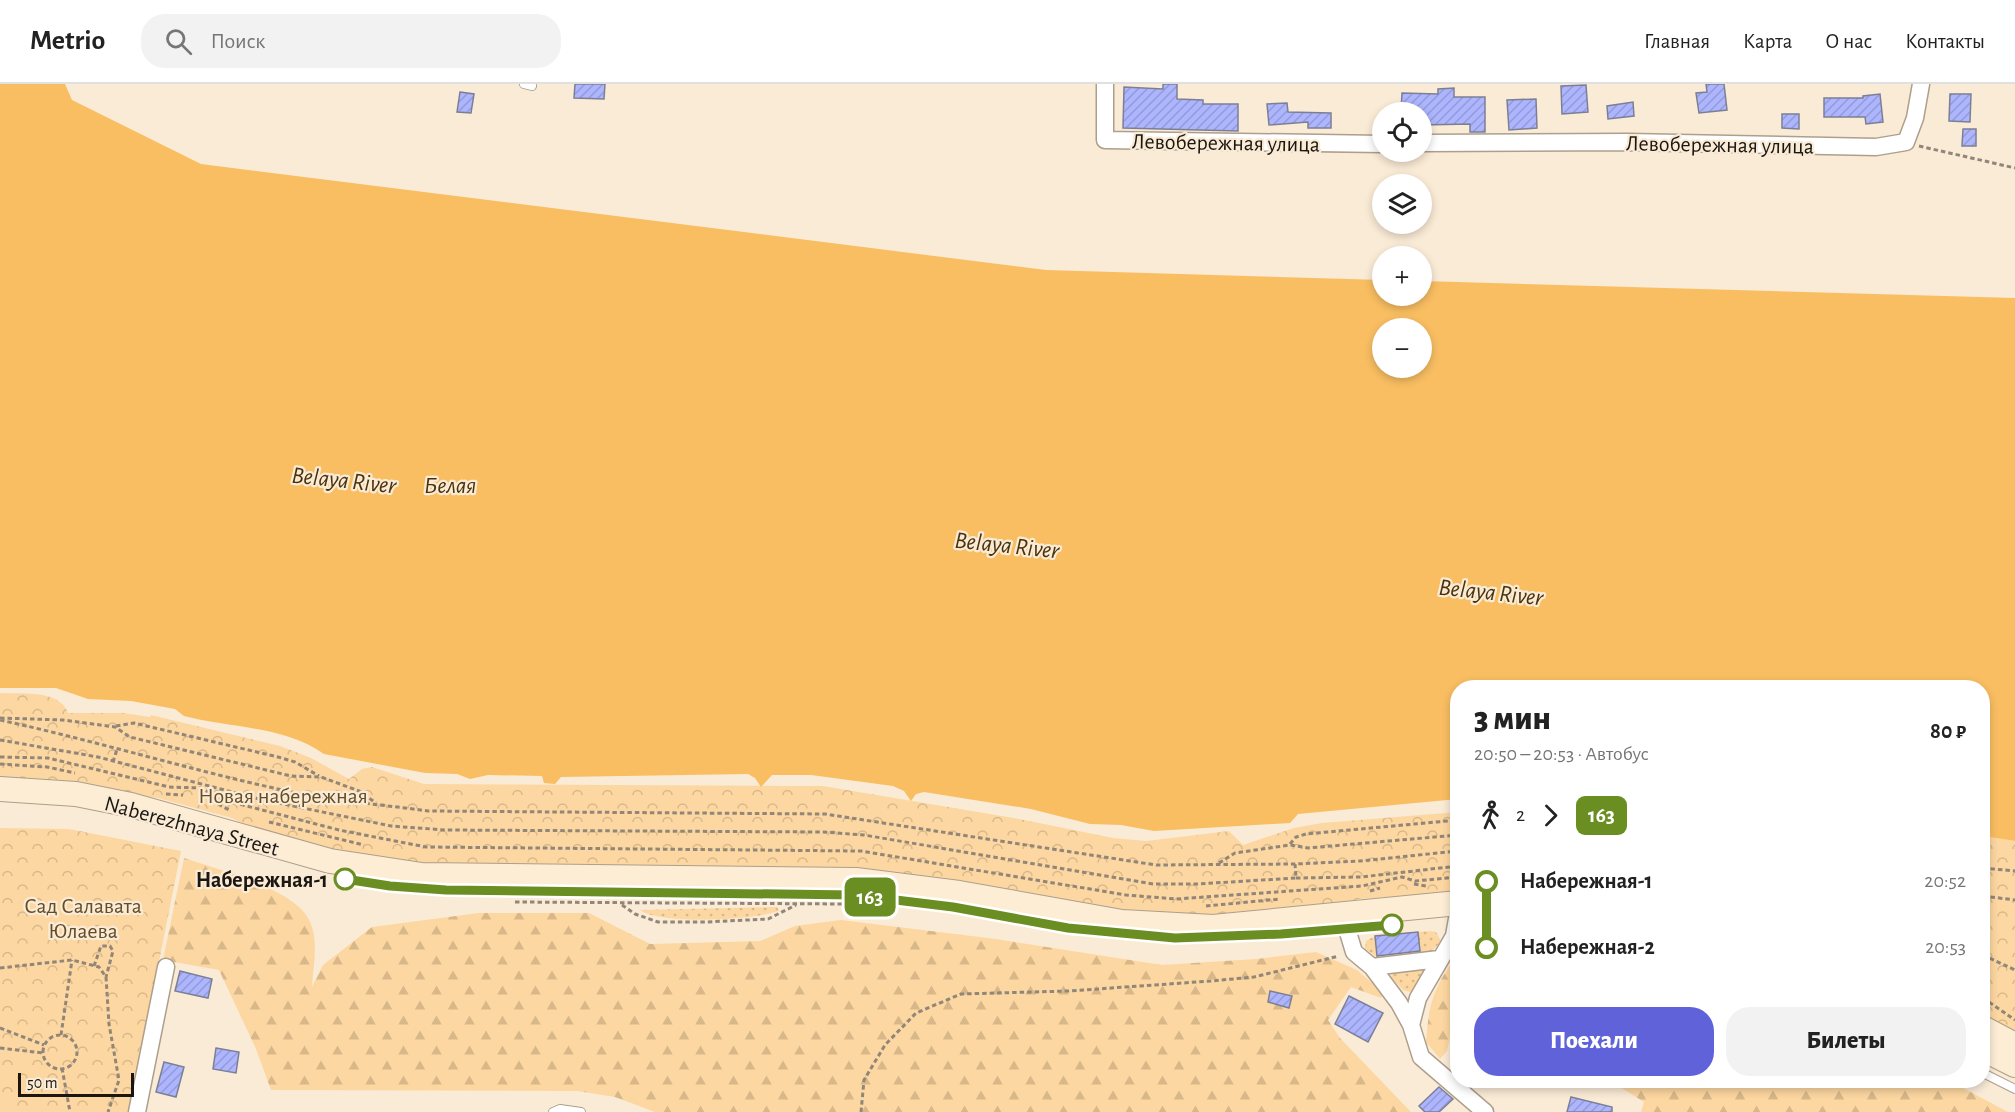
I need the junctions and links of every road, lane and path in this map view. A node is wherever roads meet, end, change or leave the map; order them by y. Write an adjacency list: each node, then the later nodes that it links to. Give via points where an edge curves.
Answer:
1 (1105, 84): 4 (street, Левобережная улица, via 1105,140)
2 (1921, 84): 3 (street)
3 (1906, 142): 5 (street, Левобережная улица, via 1876,147 1628,142); 6 (path)
4 (1372, 144)
5 (1432, 144)
6 (2015, 168)
7 (0, 719): 8 (path, via 63,720); 10 (path)
8 (115, 727): 13 (path, via 130,737 291,776); 13 (path, via 134,723 278,757)
9 (0, 740): 12 (path)
10 (117, 749): 12 (path); 16 (path)
11 (0, 757): 14 (path, via 48,759 169,787)
12 (113, 762): 14 (path)
13 (321, 777): 18 (path, via 359,791)
14 (201, 786): 19 (path); 29 (path, via 220,800 426,847 861,851 1126,895 1176,899 1362,886)
15 (0, 789): 38 (street, Naberezhnaya Street, via 76,794 330,861 422,875 856,880 959,893 1080,916 1176,927 1213,927)
16 (303, 794): 18 (path); 19 (path)
17 (0, 803): 40 (street, Naberezhnaya Street, via 85,811 329,876 390,886 855,895 1068,928 1175,938 1214,939)
18 (377, 803): 24 (path, via 428,811 825,814 1156,865)
19 (300, 807): 30 (path, via 363,822 445,830 864,835 1153,884)
20 (1450, 821): 22 (path, via 1306,834 1296,837)
21 (1450, 836): 22 (path, via 1308,848)
22 (1290, 845): 24 (path, via 1236,853)
23 (1450, 851): 25 (path)
24 (1219, 863): 25 (path)
25 (1295, 864): 30 (path)
26 (1450, 867): 29 (path)
27 (1990, 869): 28 (path)
28 (2015, 871)
29 (1394, 876): 30 (path); 31 (path, via 1415,881)
30 (1296, 878)
31 (1450, 878)
32 (1990, 897): 33 (path)
33 (2015, 900)
34 (515, 902): 35 (path)
35 (620, 904): 36 (path); 36 (path, via 658,922 768,919)
36 (798, 904): 37 (path)
37 (844, 904)
38 (1450, 904)
39 (1450, 920): 40 (street, Naberezhnaya Street)
40 (1347, 929): 42 (street)
41 (1450, 942): 43 (street)
42 (1354, 952): 48 (street); 74 (path, via 1254,976 1211,981 961,994 916,1013 885,1045 864,1080)
43 (1439, 959): 48 (street); 54 (street, via 1418,998)
44 (1990, 959): 50 (path)
45 (72, 960): 46 (path); 49 (path); 57 (path)
46 (94, 966): 51 (path); 51 (path, via 101,946 110,946 113,951)
47 (166, 967): 71 (street)
48 (1372, 967): 54 (street)
49 (0, 968)
50 (2015, 970)
51 (106, 977): 70 (path, via 119,1080)
52 (1990, 1003): 53 (path)
53 (2015, 1020)
54 (1411, 1025): 66 (street, via 1421,1057)
55 (0, 1028): 58 (path)
56 (1990, 1032): 59 (street)
57 (61, 1035): 58 (path, via 53,1036); 64 (path, via 68,1037 76,1048 75,1059)
58 (44, 1045): 62 (path)
59 (2015, 1045)
60 (0, 1048): 62 (path)
61 (1990, 1052): 63 (street)
62 (43, 1053): 64 (path, via 49,1065)
63 (2015, 1065)
64 (62, 1068): 69 (path)
65 (1990, 1076): 68 (lane)
66 (1450, 1082)
67 (1457, 1088): 75 (street)
68 (2015, 1089)
69 (70, 1112)
70 (108, 1112)
71 (137, 1112)
72 (553, 1112): 73 (lane)
73 (580, 1112)
74 (861, 1112)
75 (1485, 1112)

